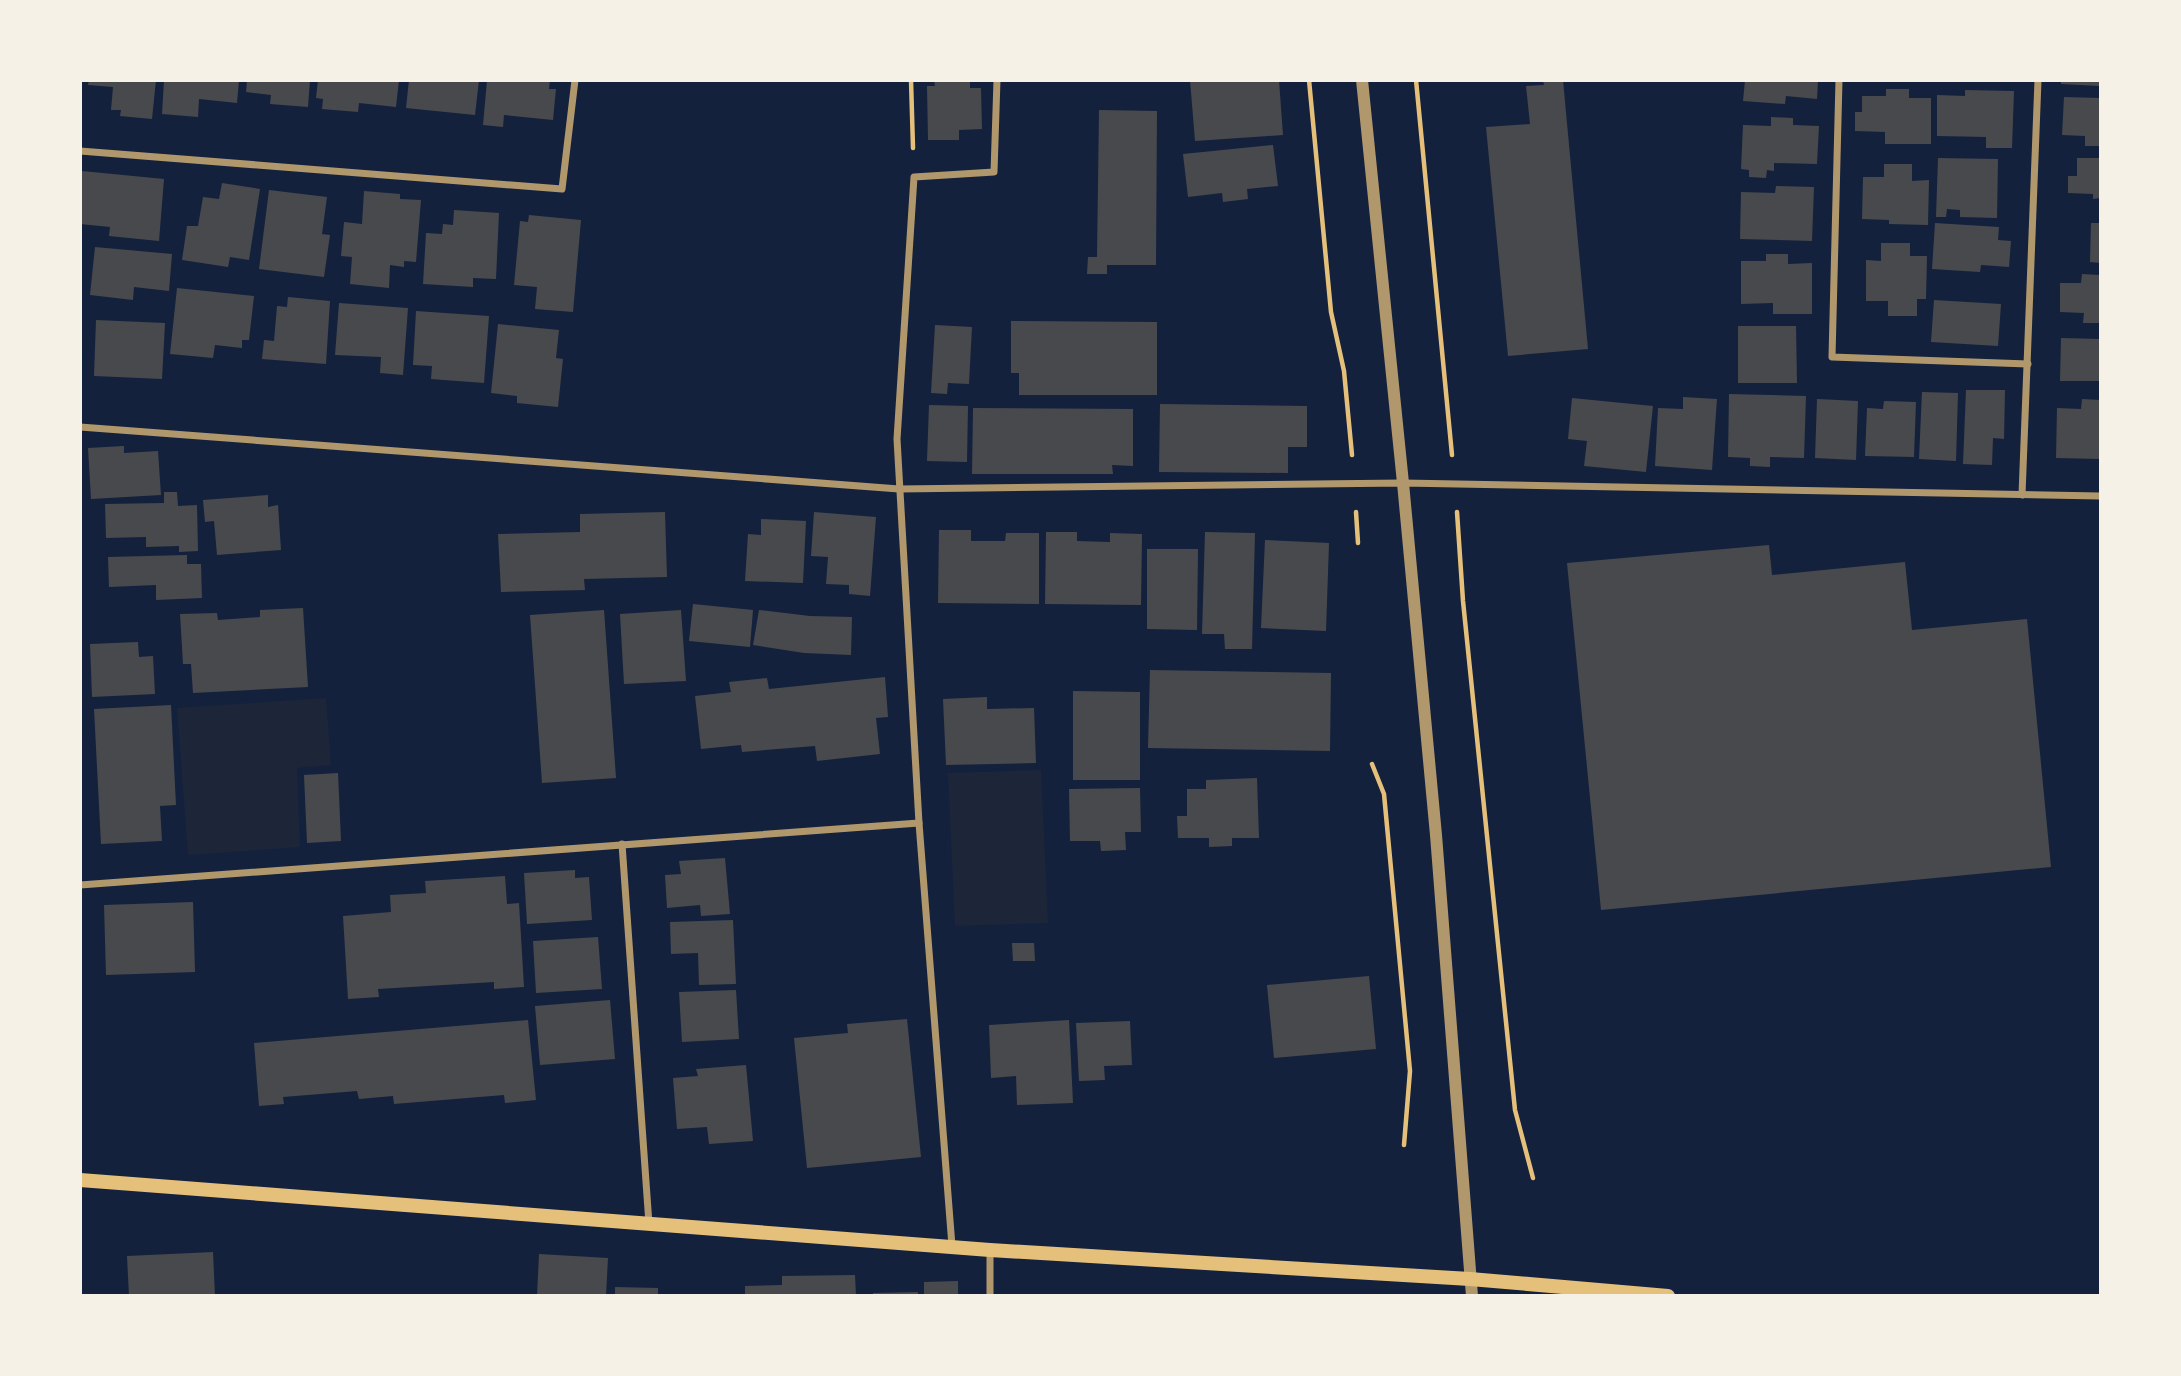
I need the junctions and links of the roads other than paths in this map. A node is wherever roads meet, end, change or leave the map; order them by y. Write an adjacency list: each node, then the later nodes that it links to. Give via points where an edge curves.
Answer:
1 (575, 80): 6 (street, via 562,189)
2 (997, 80): 10 (street, via 994,172 914,177 897,439)
3 (1362, 80): 9 (street)
4 (1839, 80): 7 (street, via 1832,357)
5 (2038, 80): 7 (street)
6 (80, 151)
7 (2028, 364): 11 (street)
8 (80, 427): 10 (street)
9 (1403, 483): 10 (street); 11 (street); 20 (street)
10 (900, 488): 13 (street)
11 (2022, 495): 12 (street)
12 (2101, 496)
13 (919, 823): 14 (street); 18 (street)
14 (622, 844): 15 (street); 17 (street)
15 (80, 884)
16 (80, 1180): 17 (main road)
17 (649, 1225): 18 (main road)
18 (952, 1247): 19 (main road)
19 (990, 1250): 20 (main road); 21 (street)
20 (1470, 1279): 22 (street); 23 (main road)
21 (990, 1296)
22 (1472, 1296)
23 (1668, 1296)

